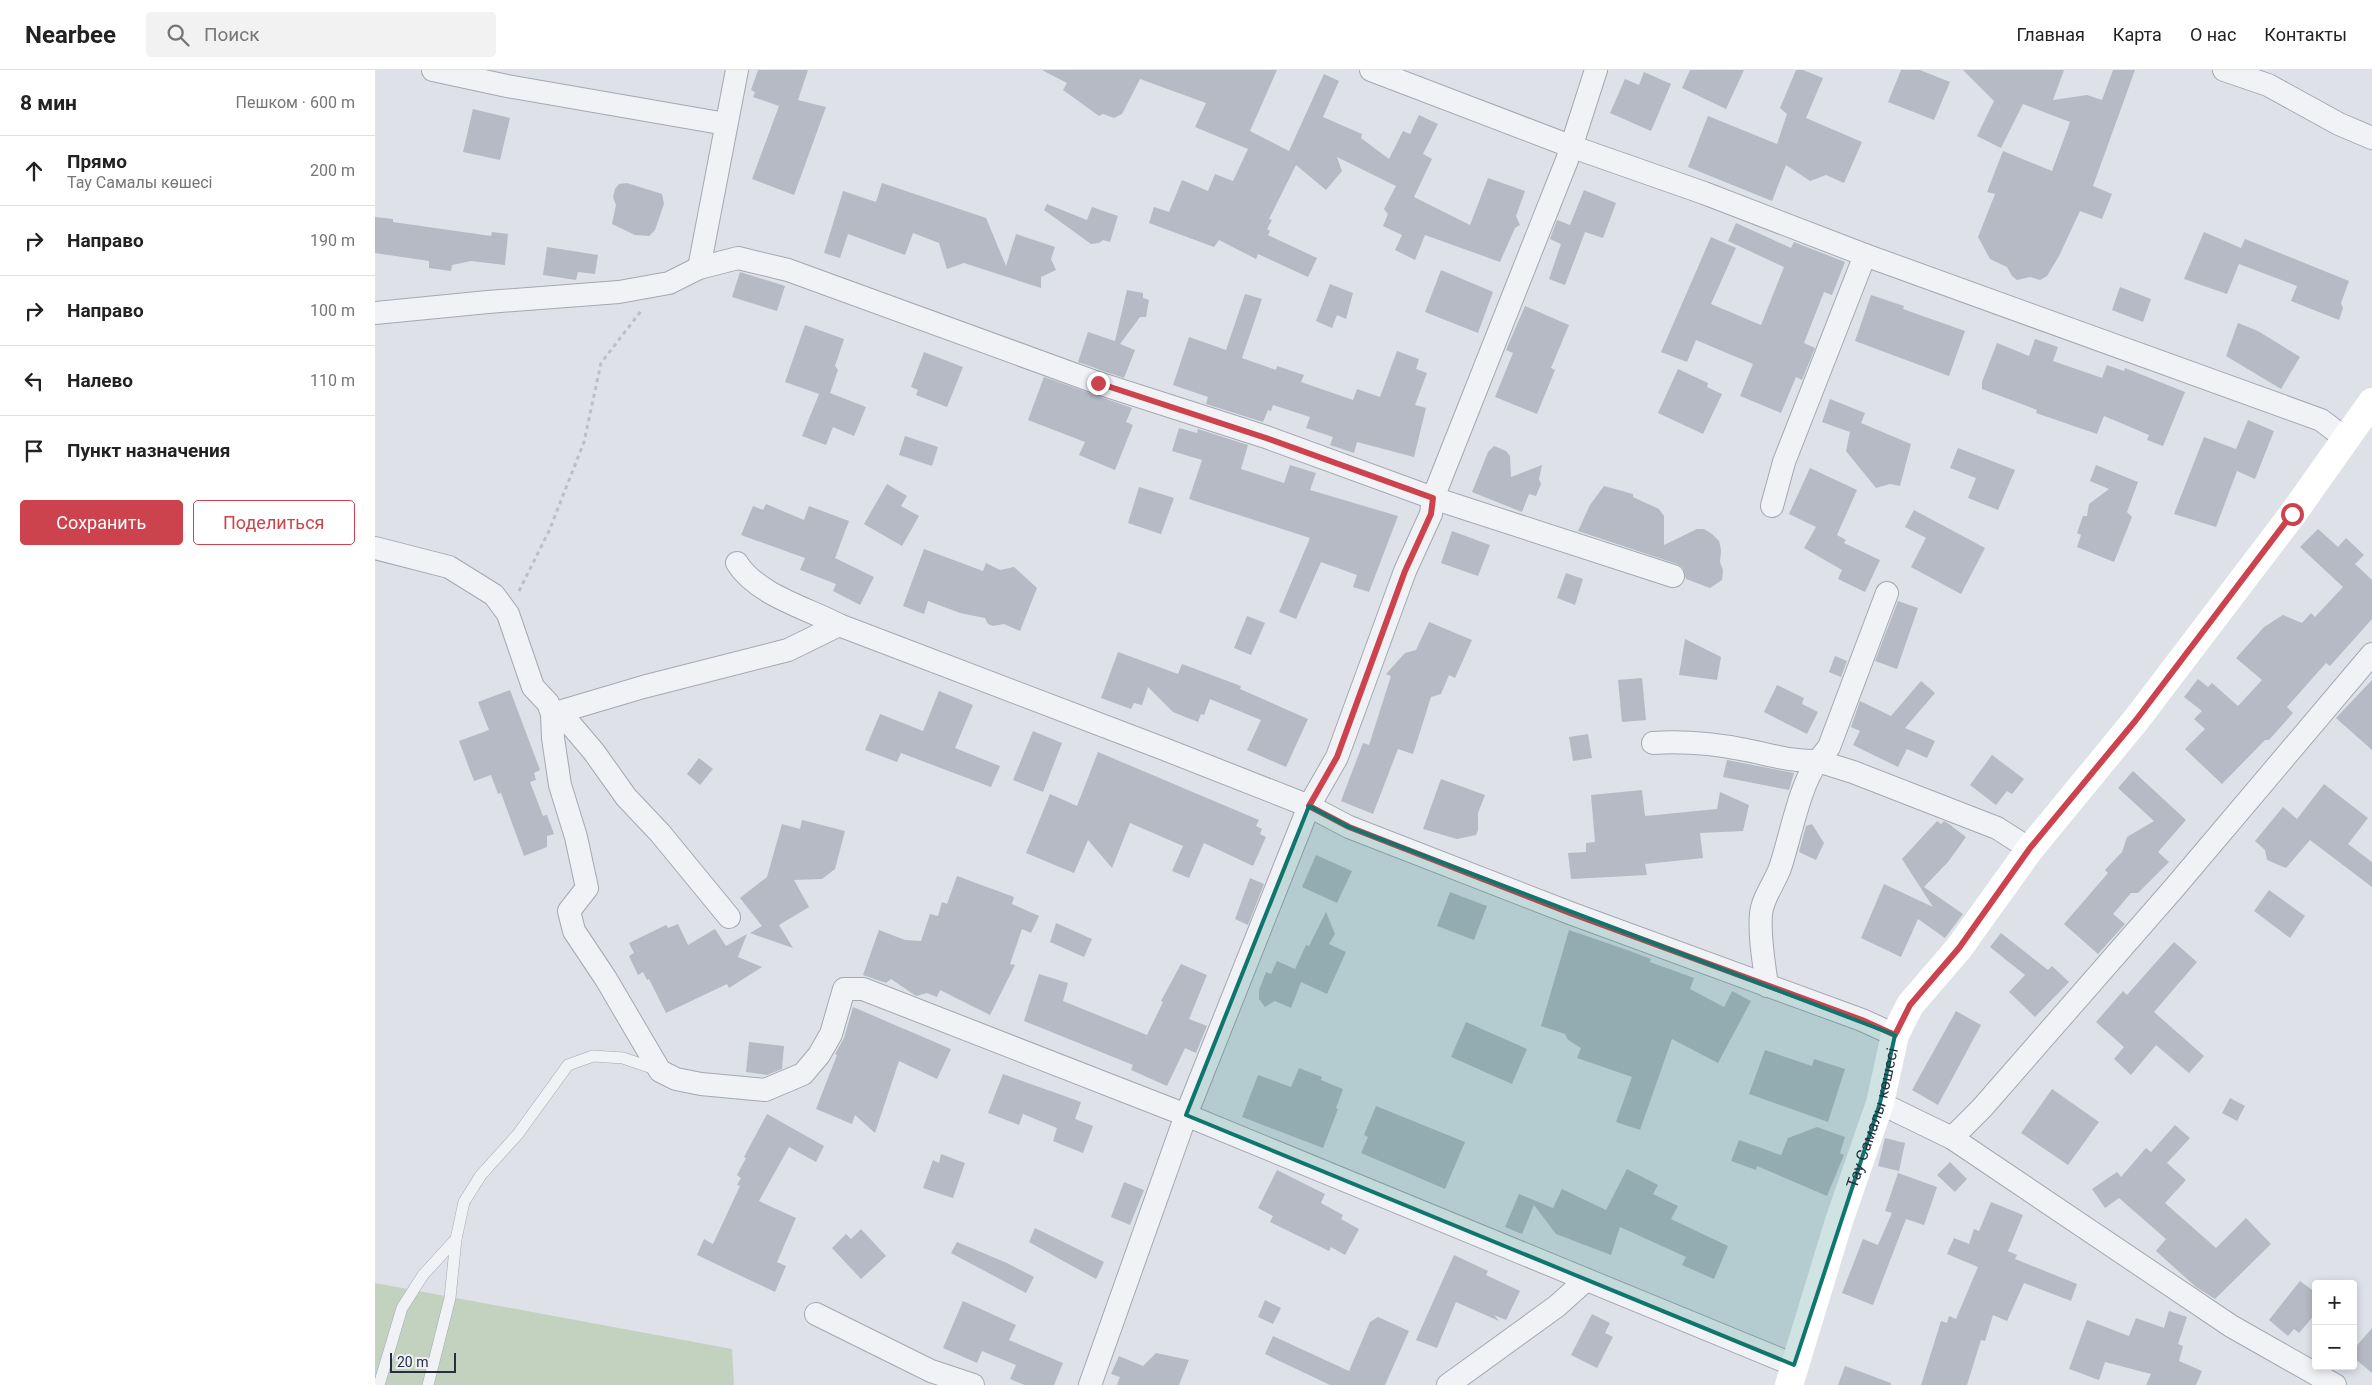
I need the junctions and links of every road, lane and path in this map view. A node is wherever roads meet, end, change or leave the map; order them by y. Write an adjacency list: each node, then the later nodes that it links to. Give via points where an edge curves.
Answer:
1 (433, 70): 6 (street)
2 (737, 70): 6 (street)
3 (1371, 70): 8 (street)
4 (1596, 70): 8 (street)
5 (2224, 70): 7 (street, via 2268,85 2339,124)
6 (726, 124): 10 (street)
7 (2372, 138)
8 (1570, 146): 9 (street); 15 (street)
9 (1865, 255): 14 (street, via 2321,420); 16 (street, via 1784,462)
10 (699, 268): 11 (street); 15 (street, via 738,258 788,270 1098,383 1266,438)
11 (664, 284): 12 (street, via 619,292); 21 (path, via 601,363 584,442 549,531 522,584)
12 (375, 313)
13 (2372, 402): 14 (street, Тау Самалы көшесі)
14 (2346, 439): 28 (street, Тау Самалы көшесі, via 2136,720)
15 (1433, 498): 19 (street); 27 (street, via 1431,514 1405,571 1337,757)
16 (1772, 506)
17 (375, 548): 21 (street, via 449,567 494,595)
18 (737, 563): 22 (street, via 743,572 780,599)
19 (1673, 576)
20 (1887, 593): 26 (street, via 1829,747)
21 (511, 621): 24 (street, via 533,687)
22 (839, 626): 24 (street, via 788,650); 27 (street)
23 (2372, 654): 35 (street, via 2175,887 1982,1108)
24 (556, 713): 29 (street, via 594,752 626,797); 32 (street, via 553,738 560,785 587,888 569,911 574,931)
25 (1653, 743): 26 (street, via 1709,745 1798,762)
26 (1818, 761): 28 (street, via 1997,828); 30 (street, via 1805,786 1779,869 1761,912)
27 (1309, 806): 30 (street, via 1358,831); 34 (street)
28 (2030, 848): 31 (street, Тау Самалы көшесі, via 1959,948 1910,1005)
29 (729, 917)
30 (1767, 986): 31 (street)
31 (1895, 1035): 33 (street, Тау Самалы көшесі)
32 (660, 1071): 34 (street, via 676,1079 701,1084 765,1090 803,1074 831,1034 840,984 863,989); 36 (lane, via 623,1058 593,1056 568,1065 518,1134 481,1175 464,1202)
33 (1880, 1103): 35 (street); 39 (street, Тау Самалы көшесі)
34 (1186, 1115): 37 (street); 43 (street)
35 (1952, 1138): 45 (street, via 2231,1326)
36 (457, 1239): 40 (lane, via 423,1275 402,1308); 41 (lane, via 450,1298)
37 (1586, 1280): 39 (street); 44 (street, via 1557,1306)
38 (816, 1314): 42 (street, via 931,1371)
39 (1791, 1375)
40 (379, 1385)
41 (428, 1385)
42 (973, 1385)
43 (1090, 1385)
44 (1447, 1385)
45 (2335, 1385)

